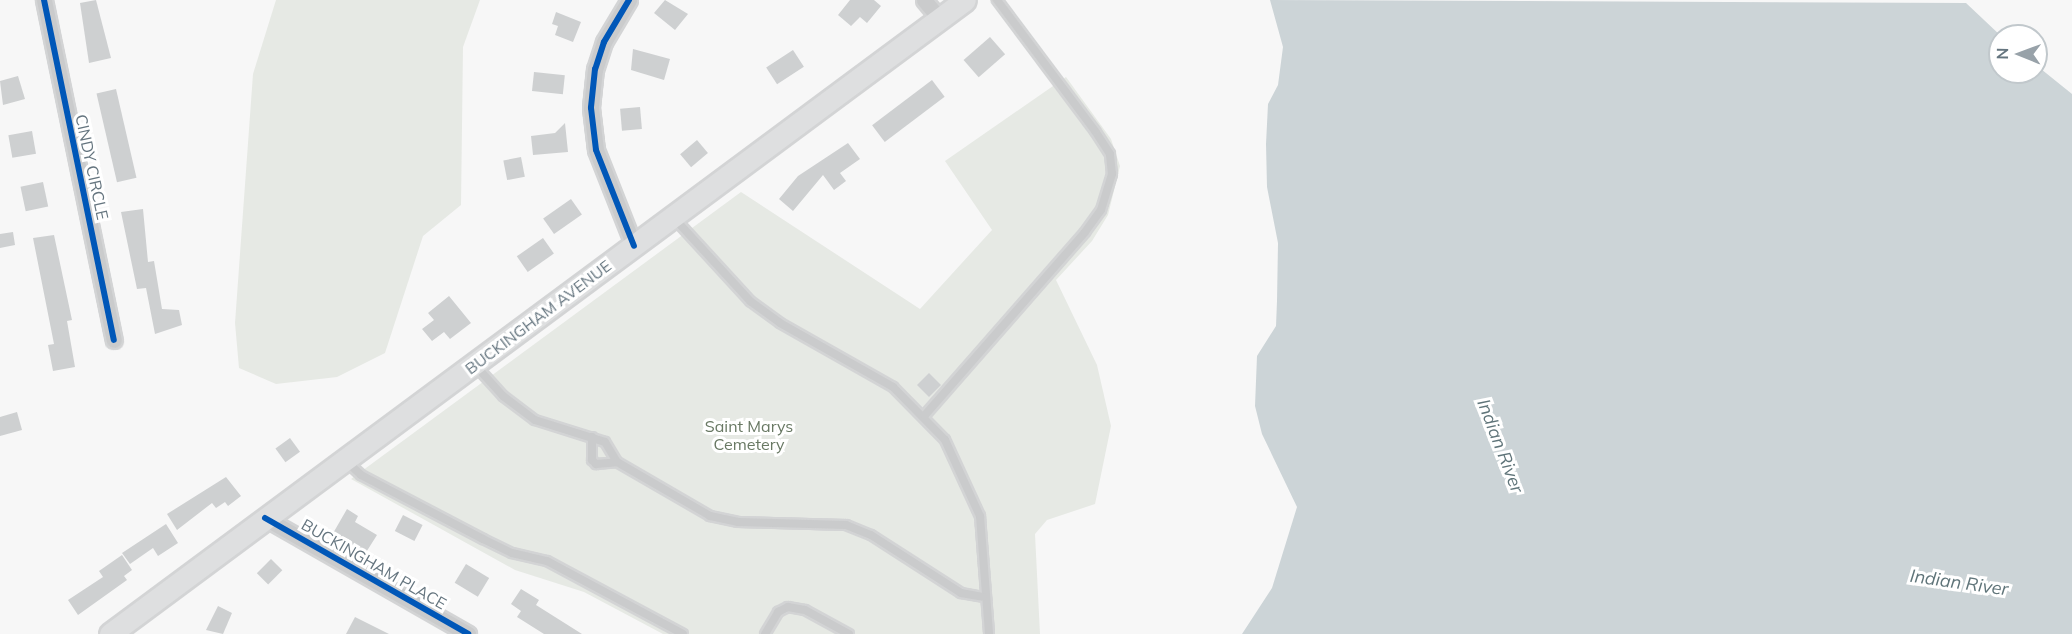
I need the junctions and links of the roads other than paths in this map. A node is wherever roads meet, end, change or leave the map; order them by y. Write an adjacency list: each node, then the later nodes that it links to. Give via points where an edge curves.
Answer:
1 (44, 0): 9 (street, CINDY CIRCLE)
2 (628, 0): 8 (street, via 601,51 591,108 599,159)
3 (924, 0): 6 (street)
4 (965, 0): 6 (main road, BUCKINGHAM AVENUE)
5 (997, 0): 11 (lane, via 1095,131 1110,154 1112,174 1101,210 1085,232)
6 (940, 19): 7 (main road, BUCKINGHAM AVENUE)
7 (674, 216): 8 (main road, BUCKINGHAM AVENUE); 11 (lane, via 750,301 790,329 893,387)
8 (634, 246): 10 (main road, BUCKINGHAM AVENUE)
9 (114, 340)
10 (474, 364): 12 (lane, via 503,396 535,420); 13 (main road, BUCKINGHAM AVENUE)
11 (925, 415): 16 (lane, via 945,440 980,516)
12 (592, 437): 14 (lane, via 605,442); 14 (lane, via 596,464)
13 (345, 460): 15 (main road, BUCKINGHAM AVENUE); 19 (lane, via 362,475 483,539 512,553 547,561)
14 (617, 462): 16 (lane, via 723,520 846,525 871,535 961,593)
15 (266, 518): 17 (main road, BUCKINGHAM AVENUE); 18 (street, BUCKINGHAM PLACE)
16 (983, 597): 22 (lane)
17 (111, 634)
18 (468, 634)
19 (683, 634)
20 (765, 634): 21 (lane, via 778,612 788,607 805,610)
21 (849, 634)
22 (989, 634)

